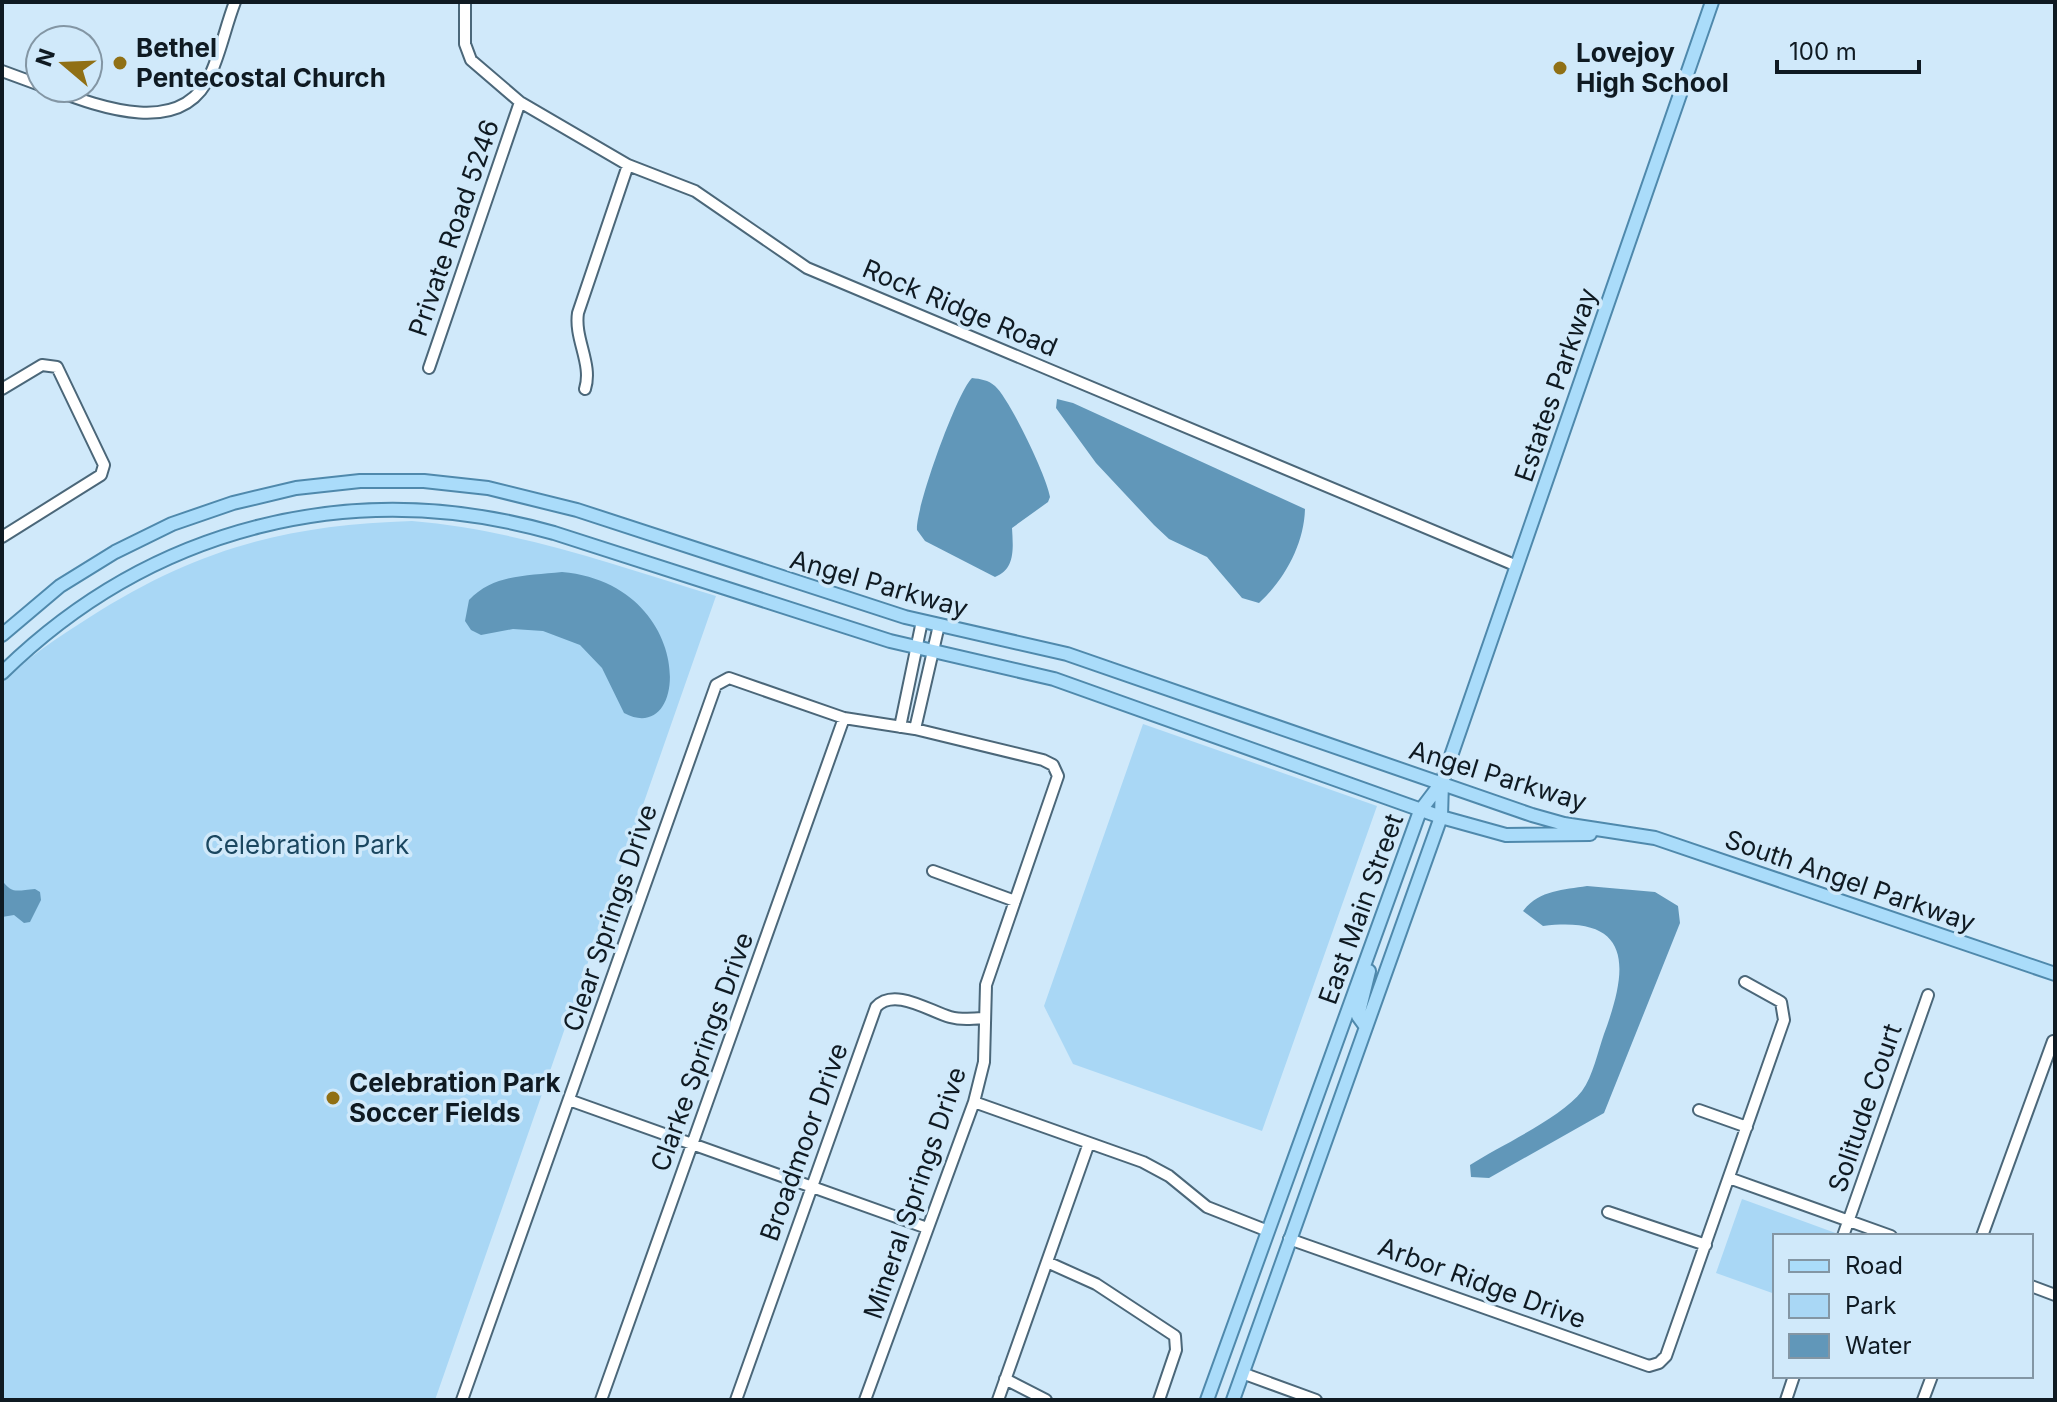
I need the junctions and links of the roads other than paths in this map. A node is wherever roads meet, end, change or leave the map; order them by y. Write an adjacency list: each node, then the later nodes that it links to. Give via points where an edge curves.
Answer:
1 (235, 2): 7 (street, via 211,75 194,97 176,107 137,114)
2 (465, 2): 6 (street, Rock Ridge Road, via 465,44 471,60)
3 (1712, 2): 13 (main road, Estates Parkway)
4 (2, 71): 5 (street)
5 (24, 79)
6 (520, 102): 8 (street, Rock Ridge Road); 9 (street, Private Road 5246)
7 (98, 104)
8 (628, 165): 11 (street, via 578,313 576,333 588,373); 13 (street, Rock Ridge Road, via 695,191 807,268)
9 (429, 368)
10 (2, 389): 12 (street, via 42,365 57,367 104,469)
11 (585, 389)
12 (2, 537)
13 (1517, 566): 23 (main road, Estates Parkway)
14 (922, 621): 15 (main road, Angel Parkway); 16 (main road, Angel Parkway, via 513,492 424,481 360,481 271,494 172,524 60,586); 17 (street)
15 (939, 625): 18 (street); 23 (main road, Angel Parkway, via 1067,654)
16 (2, 635)
17 (916, 648): 18 (main road, Angel Parkway); 19 (main road, Angel Parkway, via 519,523 446,511 367,509 307,515 187,549 78,609); 21 (street)
18 (933, 651): 22 (street); 24 (main road, Angel Parkway, via 1054,679)
19 (2, 673)
20 (844, 718): 21 (street); 36 (street, Clear Springs Drive, via 729,678 716,685); 41 (street, Clarke Springs Drive)
21 (900, 727): 22 (street)
22 (915, 729): 28 (street, Mineral Springs Drive, via 1019,753 1049,762 1057,770 1058,782)
23 (1442, 782): 24 (main road, East Main Street); 25 (main road, East Main Street); 26 (main road, Angel Parkway, via 1564,824)
24 (1420, 811): 25 (main road, Angel Parkway); 29 (main road, East Main Street)
25 (1441, 817): 26 (main road, Angel Parkway, via 1506,835); 34 (main road, East Main Street)
26 (1629, 834): 30 (main road, South Angel Parkway, via 1725,861)
27 (933, 871): 28 (street)
28 (1015, 901): 33 (street, Mineral Springs Drive, via 986,985)
29 (1376, 933): 34 (main road, via 1358,1016); 47 (main road, East Main Street)
30 (2055, 974)
31 (1745, 982): 39 (street, via 1781,1002 1784,1020)
32 (1928, 995): 45 (street, Solitude Court)
33 (983, 1018): 37 (street, Mineral Springs Drive, via 984,1062); 43 (street, Broadmoor Drive, via 960,1019 896,998 880,1002)
34 (1366, 1027): 51 (main road, East Main Street)
35 (2053, 1041): 50 (street)
36 (569, 1100): 41 (street); 60 (street, Clear Springs Drive)
37 (974, 1102): 40 (street); 46 (street, Mineral Springs Drive)
38 (1699, 1110): 39 (street)
39 (1747, 1127): 42 (street)
40 (1089, 1143): 47 (street, via 1156,1168 1207,1207); 53 (street)
41 (692, 1144): 43 (street); 61 (street, Clarke Springs Drive)
42 (1729, 1178): 45 (street); 52 (street)
43 (812, 1187): 46 (street); 62 (street, Broadmoor Drive)
44 (1608, 1212): 52 (street)
45 (1849, 1221): 48 (street, Solitude Court); 49 (street)
46 (927, 1228): 63 (street, Mineral Springs Drive)
47 (1268, 1231): 51 (main road); 67 (main road, East Main Street)
48 (1844, 1234)
49 (1885, 1234)
50 (1983, 1234)
51 (1289, 1239): 52 (street, Arbor Ridge Drive, via 1649,1366 1666,1356); 56 (main road, East Main Street)
52 (1706, 1245)
53 (1047, 1262): 59 (street); 66 (street, via 1096,1284 1175,1336 1177,1345)
54 (2033, 1287): 55 (street)
55 (2055, 1295)
56 (1242, 1373): 68 (main road, East Main Street); 69 (street)
57 (1793, 1378): 70 (street)
58 (1931, 1378): 71 (street)
59 (1005, 1379): 64 (street); 65 (street)
60 (462, 1400)
61 (601, 1400)
62 (736, 1400)
63 (865, 1400)
64 (998, 1400)
65 (1046, 1400)
66 (1159, 1400)
67 (1207, 1400)
68 (1233, 1400)
69 (1316, 1400)
70 (1786, 1400)
71 (1923, 1400)

